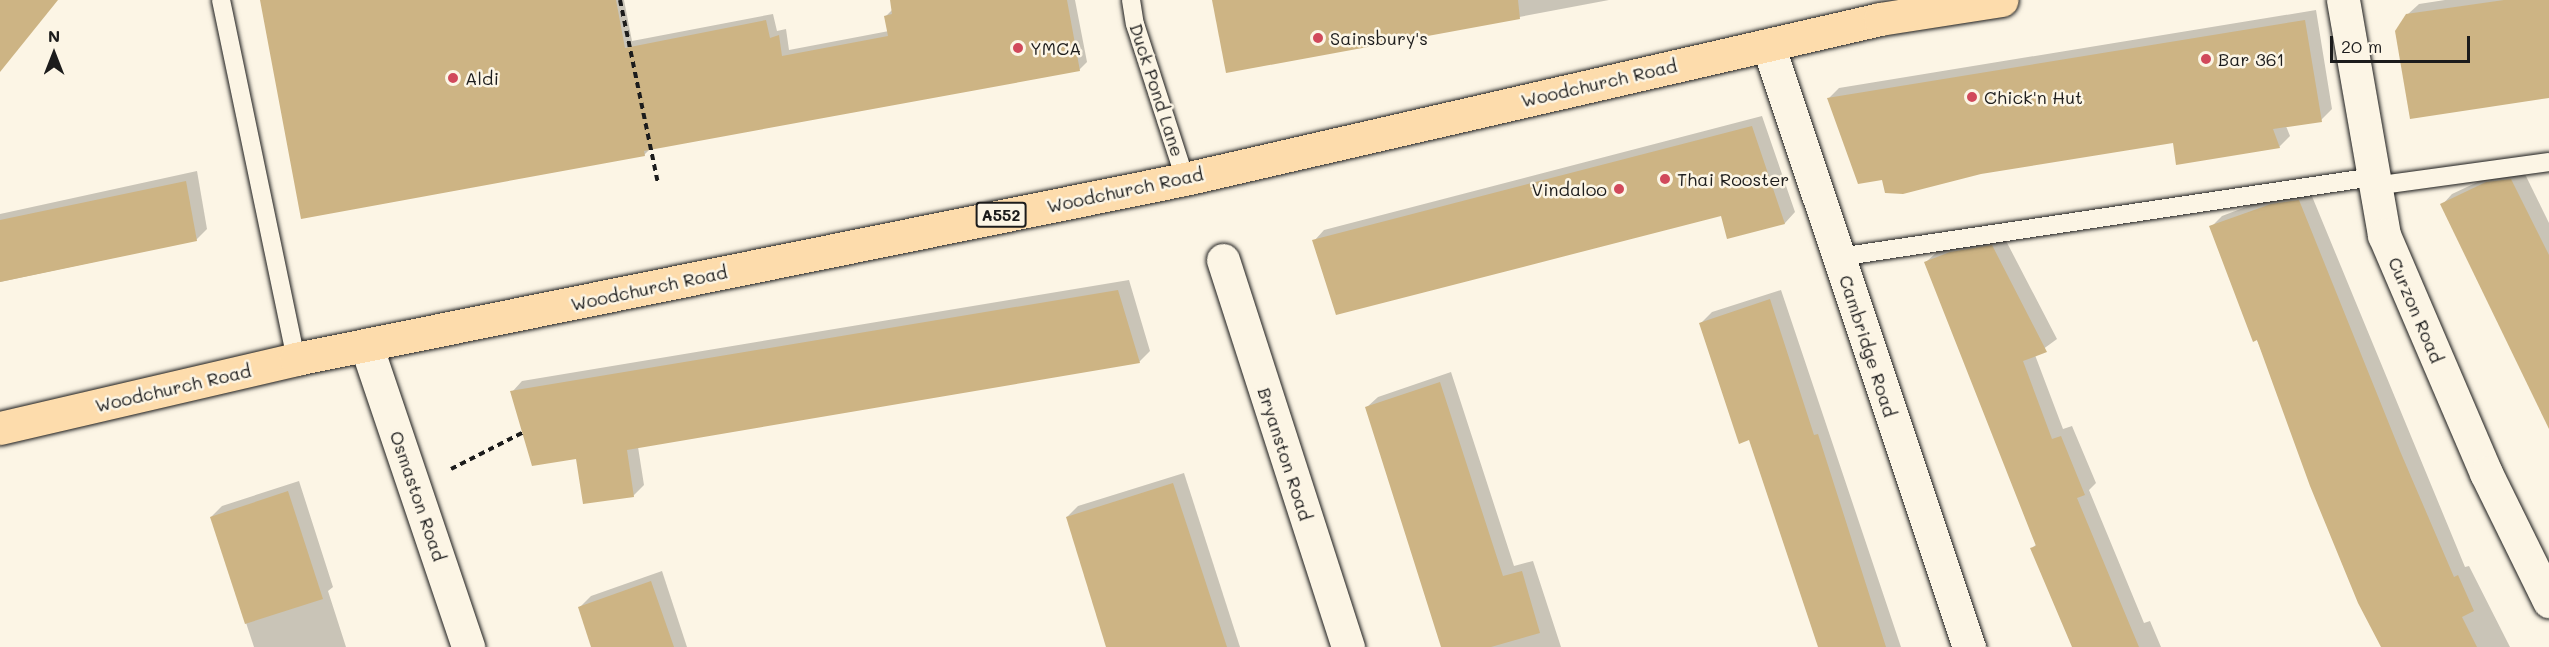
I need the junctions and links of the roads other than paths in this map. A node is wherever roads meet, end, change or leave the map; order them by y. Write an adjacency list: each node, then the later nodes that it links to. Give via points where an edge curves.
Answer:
1 (221, 0): 15 (lane)
2 (1120, 0): 7 (lane)
3 (1131, 0): 7 (lane, Duck Pond Lane)
4 (2002, 0): 6 (highway, Woodchurch Road / A552)
5 (2343, 0): 11 (street, Curzon Road)
6 (1955, 4): 8 (highway, Woodchurch Road / A552)
7 (1135, 24): 10 (lane, Duck Pond Lane)
8 (1768, 45): 10 (highway, Woodchurch Road / A552); 12 (street, Cambridge Road)
9 (2549, 162): 11 (lane)
10 (1185, 179): 14 (highway, Woodchurch Road / A552)
11 (2374, 182): 12 (lane); 17 (street, Curzon Road, via 2384,235 2486,473)
12 (1839, 257): 20 (street, Cambridge Road)
13 (1223, 261): 19 (street, Bryanston Road)
14 (366, 345): 15 (highway, Woodchurch Road / A552); 18 (street, Osmaston Road)
15 (296, 359): 16 (highway, Woodchurch Road / A552)
16 (0, 428)
17 (2549, 601)
18 (468, 647)
19 (1348, 647)
20 (1969, 647)

